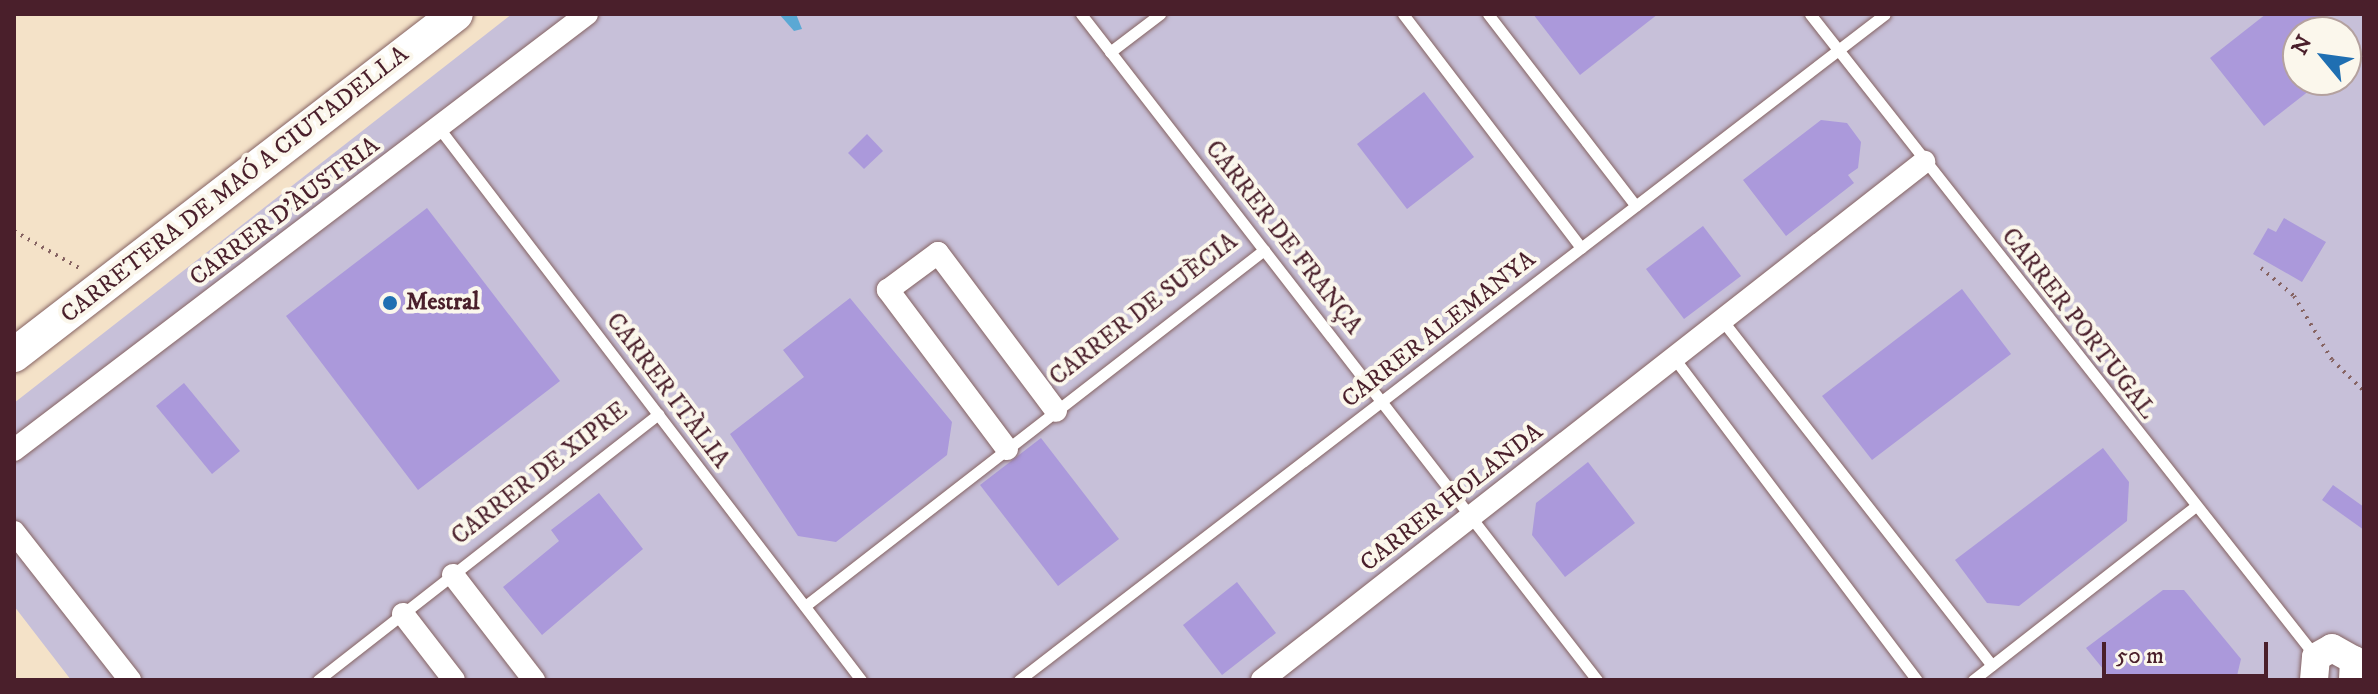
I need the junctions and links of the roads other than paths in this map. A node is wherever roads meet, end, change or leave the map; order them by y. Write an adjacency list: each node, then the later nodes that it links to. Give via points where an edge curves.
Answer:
1 (456, 14): 17 (main road, CARRETERA DE MAÓ A CIUTADELLA)
2 (587, 14): 11 (street, CARRER D'ÀUSTRIA)
3 (1081, 14): 10 (lane, CARRER DE FRANÇA)
4 (1160, 14): 10 (lane)
5 (1403, 14): 14 (lane)
6 (1488, 14): 13 (lane)
7 (1810, 14): 9 (lane, CARRER PORTUGAL)
8 (1885, 14): 9 (lane, CARRER ALEMANYA)
9 (1838, 50): 12 (lane, CARRER PORTUGAL); 13 (lane, CARRER ALEMANYA)
10 (1110, 52): 15 (lane, CARRER DE FRANÇA)
11 (439, 128): 21 (lane, CARRER ITÀLIA); 23 (street, CARRER D'ÀUSTRIA)
12 (1924, 162): 16 (street, CARRER HOLANDA); 24 (lane, CARRER PORTUGAL)
13 (1636, 206): 14 (lane, CARRER ALEMANYA)
14 (1581, 248): 19 (lane, CARRER ALEMANYA)
15 (1264, 250): 19 (lane, CARRER DE FRANÇA); 20 (lane, CARRER DE SUÈCIA)
16 (1722, 320): 18 (street, CARRER HOLANDA); 31 (lane)
17 (14, 355)
18 (1674, 358): 25 (street, CARRER HOLANDA); 42 (lane)
19 (1382, 401): 25 (lane, CARRER DE FRANÇA); 40 (lane, CARRER ALEMANYA)
20 (1056, 411): 22 (lane, CARRER DE SUÈCIA); 22 (street, CARRER DE SUÈCIA, via 938,253 888,290)
21 (658, 414): 27 (lane, CARRER DE XIPRE); 28 (lane, CARRER ITÀLIA)
22 (1007, 449): 28 (lane, CARRER DE SUÈCIA)
23 (14, 450)
24 (2193, 508): 31 (lane); 32 (lane, CARRER PORTUGAL)
25 (1471, 516): 34 (street, CARRER HOLANDA); 41 (lane, CARRER DE FRANÇA)
26 (14, 532): 35 (street)
27 (453, 575): 29 (lane, CARRER DE XIPRE); 38 (street, CARRER DE XIPRE)
28 (805, 606): 39 (lane, CARRER ITÀLIA)
29 (403, 614): 36 (lane, CARRER DE XIPRE); 37 (street)
30 (2364, 635): 32 (street)
31 (1992, 665): 43 (lane)
32 (2317, 667): 33 (street, via 2354,660)
33 (2359, 674)
34 (1266, 679)
35 (130, 680)
36 (318, 680)
37 (454, 680)
38 (534, 680)
39 (861, 680)
40 (1019, 680)
41 (1597, 680)
42 (1917, 680)
43 (1973, 680)

